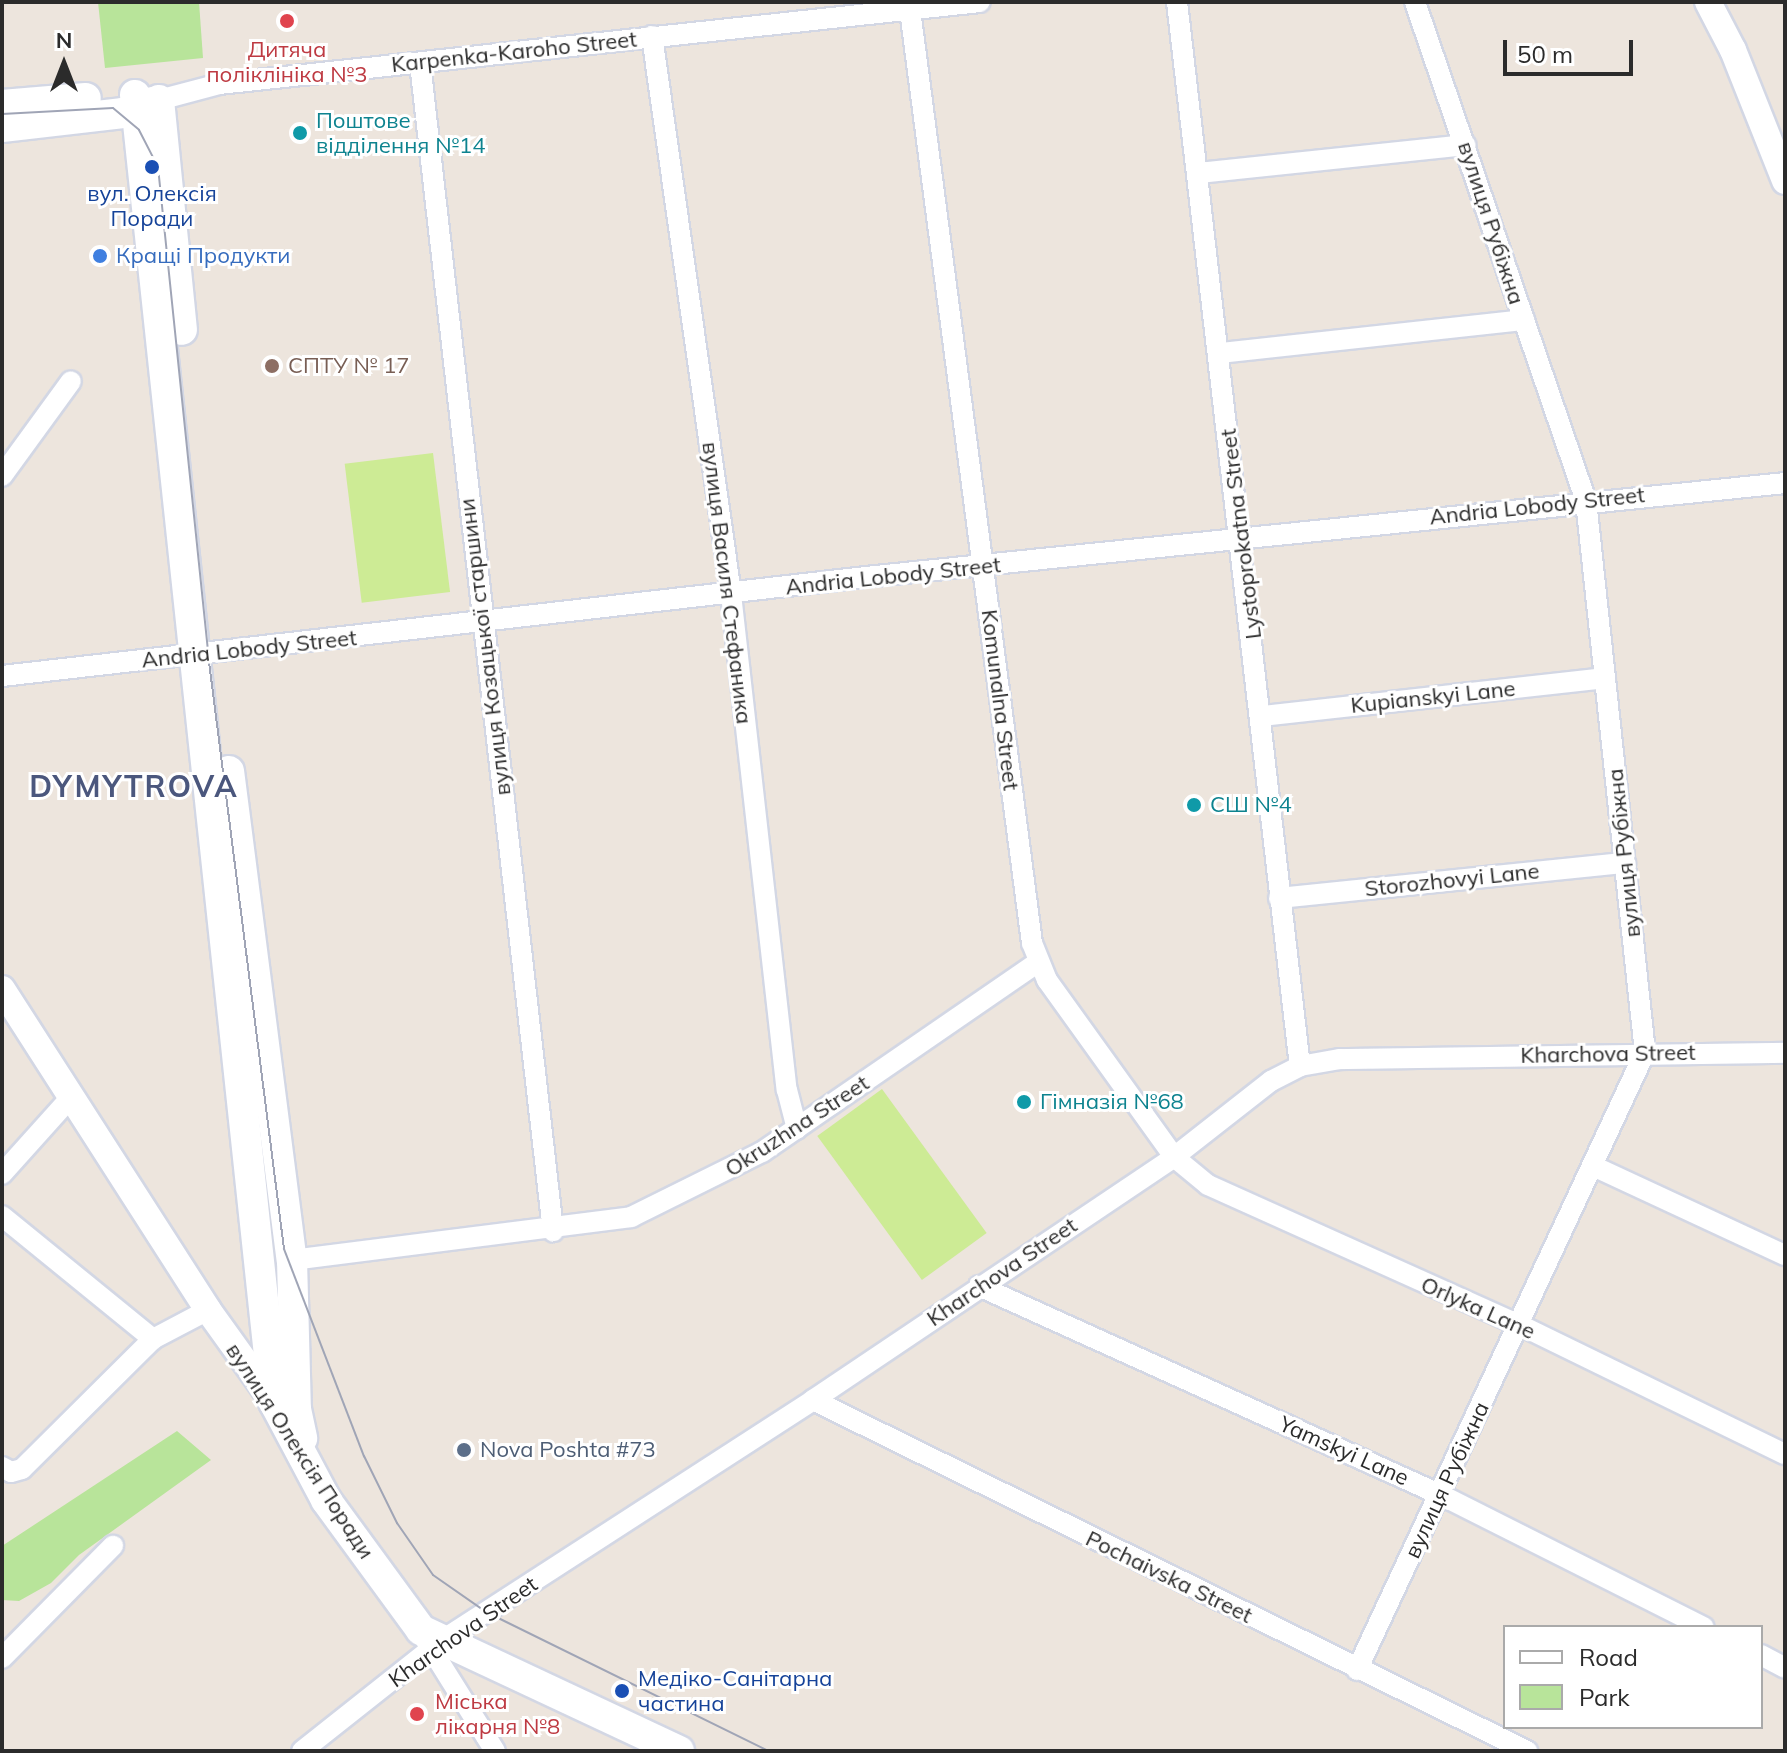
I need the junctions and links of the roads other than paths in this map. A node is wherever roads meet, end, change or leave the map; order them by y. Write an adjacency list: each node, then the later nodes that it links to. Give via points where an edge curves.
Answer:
1 (980, 2): 5 (street, Karpenka-Karoho Street)
2 (1177, 2): 12 (street, Lystoprokatna Street)
3 (1415, 2): 11 (street, вулиця Рубіжна)
4 (1708, 2): 13 (street)
5 (910, 10): 6 (street, Karpenka-Karoho Street); 21 (street, Komunalna Street)
6 (652, 36): 7 (street, Karpenka-Karoho Street); 22 (street, вулиця Василя Стефаника)
7 (420, 63): 8 (street, Karpenka-Karoho Street, via 219,84); 23 (street, вулиця Козацької старшини)
8 (144, 101): 9 (main road, Karpenka-Karoho Street); 10 (main road); 24 (main road)
9 (2, 105)
10 (2, 127)
11 (1466, 145): 12 (street); 14 (street, вулиця Рубіжна)
12 (1199, 173): 15 (street, Lystoprokatna Street)
13 (1785, 181)
14 (1524, 320): 15 (street); 19 (street, вулиця Рубіжна)
15 (1220, 353): 20 (street, Lystoprokatna Street)
16 (71, 381): 17 (street)
17 (2, 476)
18 (1785, 483): 19 (street, Andria Lobody Street)
19 (1586, 501): 20 (street, Andria Lobody Street); 26 (street, вулиця Рубіжна)
20 (1241, 537): 21 (street, Andria Lobody Street); 27 (street, Lystoprokatna Street)
21 (983, 567): 22 (street, Andria Lobody Street); 30 (street, Komunalna Street)
22 (731, 594): 23 (street, Andria Lobody Street); 36 (street, вулиця Василя Стефаника, via 787,1090)
23 (482, 622): 24 (street, Andria Lobody Street); 41 (street, вулиця Козацької старшини)
24 (206, 654): 25 (street, Andria Lobody Street); 43 (main road); 49 (main road)
25 (2, 676)
26 (1605, 678): 27 (street, Kupianskyi Lane); 28 (street, вулиця Рубіжна)
27 (1262, 716): 29 (street, Lystoprokatna Street)
28 (1625, 863): 29 (street, Storozhovyi Lane); 32 (street, вулиця Рубіжна)
29 (1279, 898): 34 (street, Lystoprokatna Street)
30 (1038, 962): 36 (street, Okruzhna Street); 37 (street, Komunalna Street)
31 (2, 989): 35 (street, вулиця Олексія Поради)
32 (1645, 1052): 33 (street, Kharchova Street); 34 (street, Kharchova Street, via 1340,1059); 38 (street, вулиця Рубіжна)
33 (1785, 1053)
34 (1300, 1066): 37 (street, Kharchova Street, via 1271,1081)
35 (71, 1097): 39 (street); 45 (street, вулиця Олексія Поради)
36 (797, 1129): 41 (street, Okruzhna Street, via 718,1178 631,1217)
37 (1174, 1157): 44 (street, Kharchova Street); 46 (street, Orlyka Lane, via 1208,1185 1261,1212)
38 (1593, 1166): 42 (street); 46 (street, вулиця Рубіжна)
39 (2, 1174)
40 (2, 1216): 47 (street)
41 (553, 1231): 43 (street, Okruzhna Street)
42 (1785, 1255)
43 (292, 1260): 53 (main road, via 296,1409)
44 (979, 1286): 48 (street, Kharchova Street); 52 (street, Yamskyi Lane)
45 (208, 1310): 47 (street); 49 (street, вулиця Олексія Поради)
46 (1520, 1325): 50 (street, Orlyka Lane); 52 (street, вулиця Рубіжна)
47 (153, 1339): 51 (street, via 22,1469 11,1472)
48 (813, 1400): 56 (street, Kharchova Street); 60 (street, Pochaivska Street)
49 (274, 1402): 53 (main road, вулиця Олексія Поради)
50 (1785, 1454)
51 (2, 1467)
52 (1441, 1495): 55 (street, Yamskyi Lane); 60 (street, вулиця Рубіжна)
53 (326, 1500): 56 (main road, вулиця Олексія Поради)
54 (113, 1546): 58 (street)
55 (1700, 1625)
56 (431, 1641): 61 (street, Kharchova Street); 62 (street); 63 (main road, вулиця Олексія Поради)
57 (1763, 1656): 59 (street)
58 (2, 1658)
59 (1785, 1668)
60 (1357, 1670): 64 (street, Pochaivska Street)
61 (302, 1751)
62 (495, 1751)
63 (679, 1751)
64 (1527, 1751)

